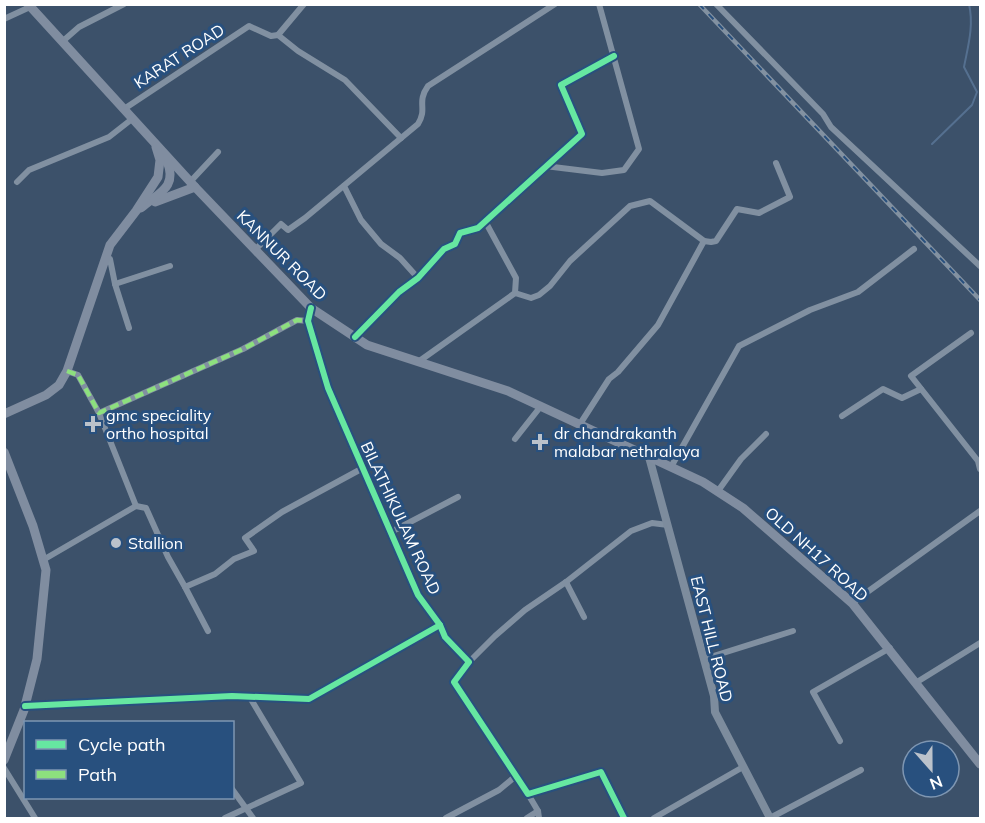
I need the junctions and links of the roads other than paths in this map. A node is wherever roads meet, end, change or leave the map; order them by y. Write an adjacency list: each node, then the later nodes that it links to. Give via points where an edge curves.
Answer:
1 (124, 4): 9 (street, via 79,27)
2 (304, 4): 8 (street)
3 (555, 4): 13 (street, via 428,86 421,96 423,116)
4 (599, 4): 10 (street)
5 (716, 4): 29 (street, via 823,114 831,127)
6 (29, 6): 7 (street); 9 (main road, KANNUR ROAD)
7 (4, 19)
8 (278, 35): 11 (street, KARAT ROAD, via 271,36 249,26); 13 (street, via 345,80)
9 (63, 41): 11 (main road, KANNUR ROAD)
10 (614, 56): 18 (street, via 561,85 582,134); 18 (street, via 639,149 624,171 602,173)
11 (124, 109): 12 (main road, KANNUR ROAD)
12 (132, 119): 14 (main road, KANNUR ROAD); 19 (street, via 109,137 29,170)
13 (401, 138): 21 (street)
14 (156, 145): 16 (main road, KANNUR ROAD); 22 (main road, via 160,160 158,177)
15 (218, 152): 20 (street)
16 (164, 154): 20 (main road, KANNUR ROAD); 22 (main road, via 172,172 171,182)
17 (776, 163): 24 (street, via 790,197 759,213 737,209 716,241)
18 (545, 166): 23 (street)
19 (17, 182)
20 (192, 185): 22 (main road); 26 (main road, KANNUR ROAD)
21 (344, 186): 26 (street, via 288,230 281,224); 30 (street, via 361,220)
22 (136, 211): 27 (main road, via 110,245)
23 (485, 221): 30 (street, via 478,228 460,233 455,244 444,249); 32 (street, via 516,278)
24 (704, 241): 32 (street, via 650,201 640,202 612,222 539,295 531,298); 45 (street, via 658,325 609,379)
25 (914, 249): 50 (street, via 858,292 810,310 739,346)
26 (255, 250): 33 (main road, KANNUR ROAD)
27 (106, 258): 31 (street, via 112,263); 39 (main road)
28 (170, 266): 31 (street)
29 (981, 266)
30 (418, 278): 37 (street)
31 (115, 284): 35 (street)
32 (515, 293): 38 (street)
33 (311, 308): 34 (street, BILATHIKULAM ROAD); 37 (main road, KANNUR ROAD)
34 (308, 321): 43 (street, via 297,320 243,349); 51 (street, BILATHIKULAM ROAD, via 328,388)
35 (129, 328)
36 (971, 333): 40 (street, via 911,376)
37 (355, 337): 38 (main road, KANNUR ROAD, via 367,345)
38 (418, 362): 41 (main road, KANNUR ROAD, via 508,390)
39 (67, 371): 42 (main road, via 59,385 46,395); 43 (street, via 78,375)
40 (921, 389): 44 (street, via 902,398 883,389); 52 (street)
41 (541, 406): 45 (main road, KANNUR ROAD); 47 (street)
42 (5, 412)
43 (99, 413): 55 (street)
44 (842, 416)
45 (580, 424): 49 (main road, KANNUR ROAD)
46 (766, 434): 53 (street, via 741,459)
47 (515, 439)
48 (4, 452): 59 (main road)
49 (650, 457): 50 (main road, OLD NH17 ROAD); 57 (street, EAST HILL ROAD)
50 (671, 467): 53 (main road, OLD NH17 ROAD)
51 (363, 468): 58 (street, BILATHIKULAM ROAD); 61 (street, via 282,512 245,538 254,551)
52 (981, 469)
53 (718, 491): 62 (main road, OLD NH17 ROAD)
54 (458, 497): 58 (street)
55 (136, 506): 59 (street); 61 (street, via 146,508)
56 (981, 511): 62 (street)
57 (668, 525): 60 (street, via 652,523 632,531); 69 (street, EAST HILL ROAD)
58 (391, 532): 64 (street, BILATHIKULAM ROAD, via 418,595)
59 (43, 560): 73 (main road, via 46,570 37,659)
60 (566, 582): 63 (street); 70 (street, via 525,610)
61 (185, 586): 65 (street)
62 (852, 603): 68 (main road, OLD NH17 ROAD)
63 (584, 617)
64 (440, 625): 70 (street, BILATHIKULAM ROAD, via 445,637); 72 (street, via 309,699)
65 (208, 631)
66 (793, 631): 69 (street)
67 (981, 643): 71 (street)
68 (890, 648): 71 (main road, OLD NH17 ROAD); 74 (street, via 813,692)
69 (704, 659): 77 (street, EAST HILL ROAD, via 715,712)
70 (469, 663): 80 (street, via 454,682)
71 (917, 682): 76 (main road, OLD NH17 ROAD)
72 (249, 696): 73 (street); 83 (street, via 302,783)
73 (25, 706): 75 (main road)
74 (840, 741)
75 (4, 760)
76 (981, 764)
77 (743, 767): 85 (street, EAST HILL ROAD); 92 (street)
78 (4, 768): 86 (street)
79 (861, 770): 85 (street)
80 (517, 775): 82 (street); 89 (street, via 499,790)
81 (234, 792): 83 (street)
82 (528, 794): 84 (street); 91 (street, via 601,772)
83 (246, 808): 87 (street); 88 (street)
84 (538, 815): 90 (street)
85 (770, 818)
86 (35, 819)
87 (225, 819)
88 (253, 819)
89 (446, 819)
90 (527, 819)
91 (624, 819)
92 (654, 819)

